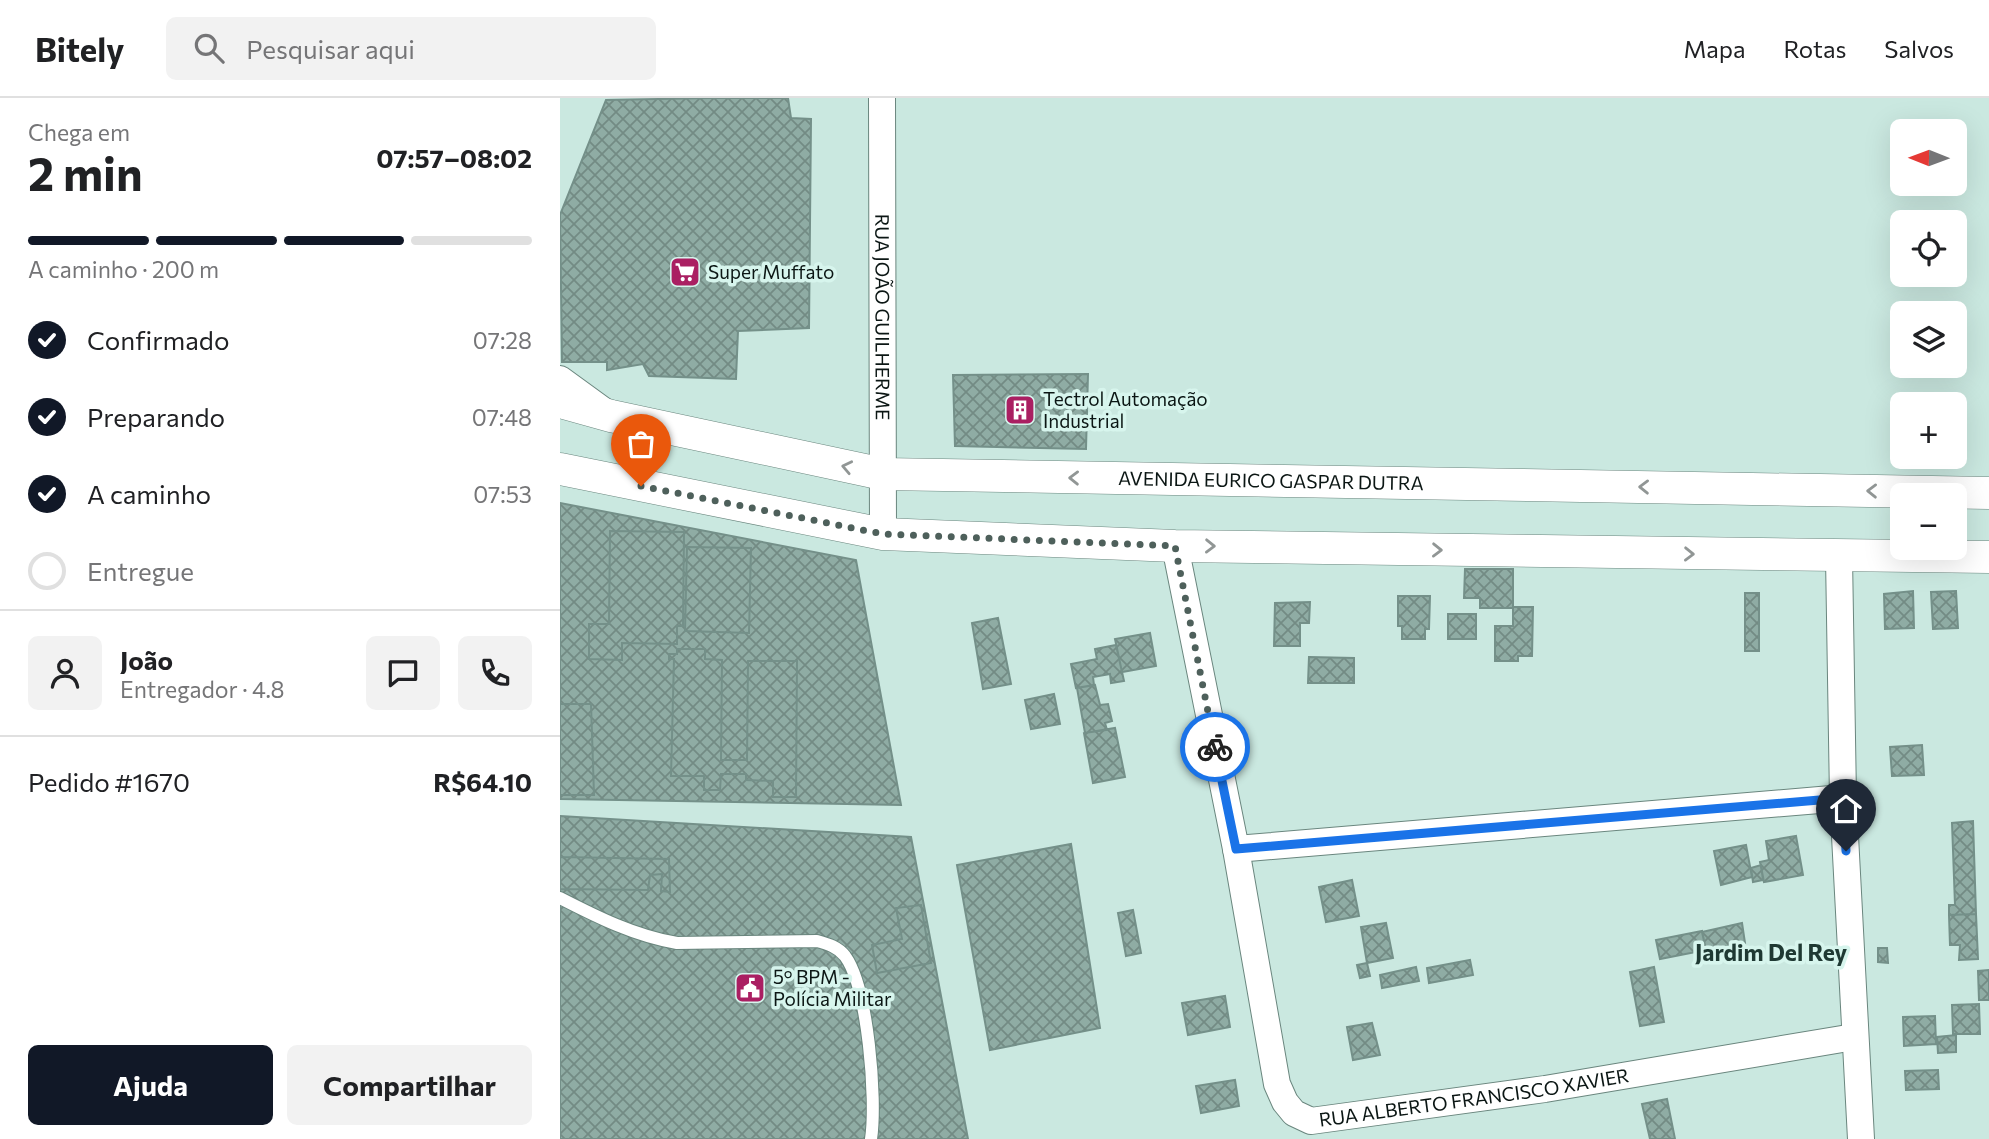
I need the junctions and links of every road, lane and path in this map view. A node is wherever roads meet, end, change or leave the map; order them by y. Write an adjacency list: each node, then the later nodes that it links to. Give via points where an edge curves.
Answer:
1 (882, 98): 6 (street, RUA JOÃO GUILHERME)
2 (560, 379): 4 (street)
3 (560, 402): 4 (street, AVENIDA EURICO GASPAR DUTRA)
4 (611, 416): 6 (street, AVENIDA EURICO GASPAR DUTRA, one-way to 4)
5 (560, 470): 8 (street)
6 (883, 474): 7 (street, AVENIDA EURICO GASPAR DUTRA, one-way to 6); 8 (street, RUA JOÃO GUILHERME)
7 (1989, 493)
8 (883, 534): 9 (street)
9 (1175, 546): 10 (street, one-way to 10); 13 (street, RUA ALBERTO FRANCISCO XAVIER)
10 (1839, 557): 11 (street); 12 (street)
11 (1989, 557)
12 (1843, 798): 13 (street); 15 (street)
13 (1236, 849): 15 (street, RUA ALBERTO FRANCISCO XAVIER, via 1277,1084 1294,1113 1311,1121 1545,1089)
14 (560, 898): 16 (lane, via 614,924 669,942 817,941 835,947 853,971 862,1008 872,1065)
15 (1854, 1037): 17 (street)
16 (871, 1139)
17 (1861, 1139)

